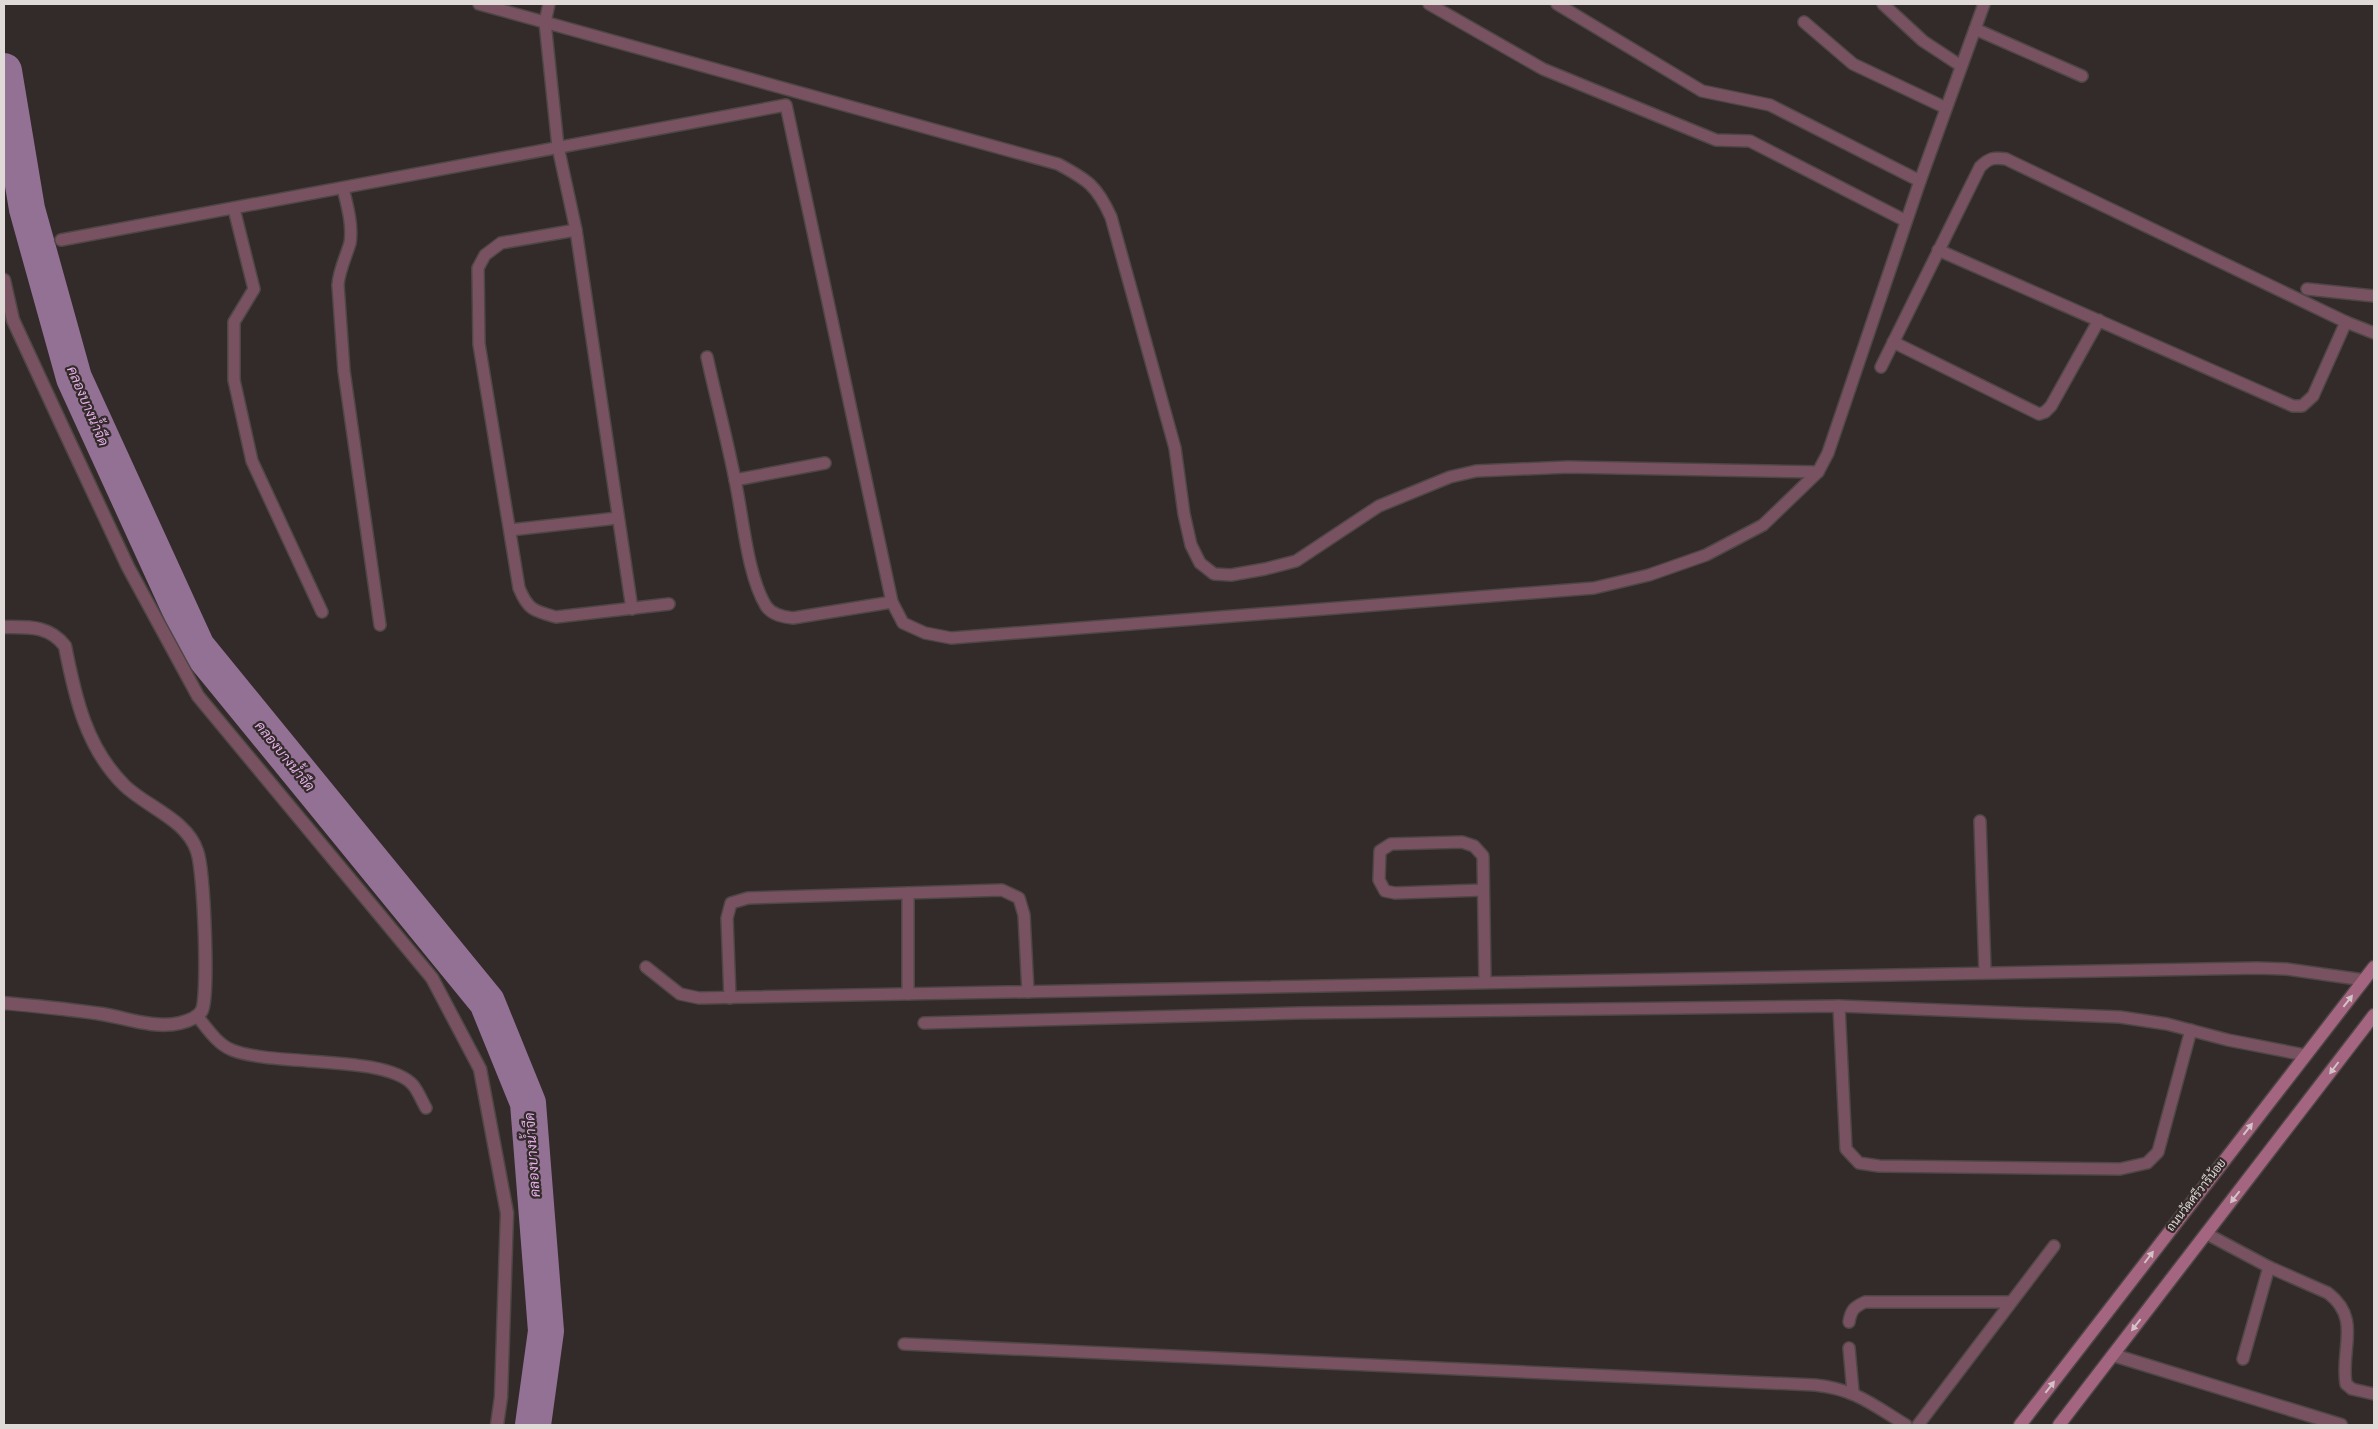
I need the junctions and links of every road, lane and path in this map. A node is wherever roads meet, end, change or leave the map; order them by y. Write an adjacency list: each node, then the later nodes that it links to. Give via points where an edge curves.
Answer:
1 (479, 4): 7 (lane)
2 (550, 4): 7 (lane)
3 (1429, 4): 19 (lane, via 1543,69 1716,140 1750,141)
4 (1557, 4): 16 (lane, via 1702,91 1770,105)
5 (1883, 4): 10 (lane, via 1923,41)
6 (1984, 4): 9 (lane)
7 (545, 22): 12 (lane); 15 (lane)
8 (1804, 22): 14 (lane, via 1854,64)
9 (1975, 29): 10 (lane); 11 (lane)
10 (1961, 66): 14 (lane)
11 (2082, 76)
12 (793, 90): 13 (lane); 33 (lane, via 1058,164 1083,177 1100,194 1111,217 1172,439 1191,545 1200,563 1214,574 1231,575 1296,560 1379,506 1450,477 1476,471 1568,467)
13 (786, 105): 15 (lane); 37 (lane)
14 (1946, 108): 16 (lane)
15 (558, 147): 17 (lane); 20 (lane)
16 (1920, 181): 19 (lane)
17 (343, 188): 18 (lane); 41 (lane, via 351,231 338,285 344,371)
18 (234, 209): 21 (lane); 40 (lane, via 254,289 234,322 234,380 252,461)
19 (1906, 221): 33 (lane, via 1828,453)
20 (576, 230): 35 (lane); 36 (lane, via 501,243 485,255 478,268 479,344)
21 (61, 240)
22 (1938, 250): 26 (lane); 27 (lane, via 1980,167 1994,157 2006,159); 29 (lane)
23 (4, 280): 74 (street, via 13,320 67,437 128,567 198,696 432,978 480,1069 507,1214 501,1397)
24 (2306, 289): 25 (lane)
25 (2374, 296)
26 (2099, 320): 27 (lane, via 2293,406 2302,406 2313,396); 29 (lane, via 2051,406 2039,414)
27 (2346, 322): 28 (lane)
28 (2374, 332)
29 (1893, 342): 31 (lane)
30 (706, 357): 34 (lane)
31 (1881, 367)
32 (825, 463): 34 (lane)
33 (1818, 472): 37 (lane, via 1763,524 1706,555 1649,575 1594,588 951,638 925,633 903,623)
34 (735, 480): 37 (lane, via 752,566 767,608 779,616 793,618)
35 (618, 518): 36 (lane); 39 (lane)
36 (510, 530): 39 (lane, via 519,588 526,604 538,613 556,617)
37 (892, 602)
38 (669, 604): 39 (lane)
39 (632, 609)
40 (322, 612)
41 (380, 625)
42 (4, 628): 57 (street, via 35,627 59,638 65,646 80,714 102,760 126,787 175,822 197,850 201,870 205,996 202,1011)
43 (1980, 821): 48 (lane)
44 (1483, 890): 44 (lane, via 1482,856 1474,846 1462,842 1391,844 1380,851 1379,880 1385,891); 50 (lane)
45 (908, 893): 51 (lane, via 1002,890 1019,898 1024,915); 52 (lane); 53 (lane, via 748,898 731,903 727,918)
46 (646, 967): 53 (lane, via 680,994)
47 (2374, 967): 49 (main road, ถนนวัดศรีวารีน้อย)
48 (1985, 972): 49 (lane, via 2257,968); 50 (lane)
49 (2364, 980): 60 (main road, ถนนวัดศรีวารีน้อย, one-way to 49)
50 (1485, 982): 51 (lane)
51 (1028, 992): 52 (lane)
52 (908, 994): 53 (lane)
53 (730, 998)
54 (4, 1002): 57 (street, via 163,1024 179,1023)
55 (1839, 1006): 58 (lane, via 1297,1013); 59 (lane, via 2120,1017); 59 (lane, via 1846,1149 1859,1163 1879,1166 2120,1169 2147,1163 2158,1152)
56 (2374, 1015): 62 (main road, one-way to 62)
57 (196, 1016): 61 (lane, via 219,1042 232,1050 258,1056 377,1068 397,1074 413,1085)
58 (924, 1023)
59 (2191, 1030): 60 (lane)
60 (2305, 1055): 77 (main road, ถนนวัดศรีวารีน้อย, one-way to 60)
61 (426, 1108)
62 (2207, 1234): 64 (lane); 69 (main road, one-way to 69)
63 (2054, 1246): 65 (lane)
64 (2269, 1267): 70 (lane); 72 (lane, via 2336,1299 2348,1326 2346,1384 2352,1389)
65 (2011, 1302): 66 (lane, via 1865,1302 1855,1306); 76 (lane)
66 (1848, 1322)
67 (904, 1344): 71 (lane, via 1815,1385)
68 (1849, 1348): 71 (lane)
69 (2113, 1355): 73 (street); 78 (main road)
70 (2243, 1359)
71 (1853, 1392): 75 (lane)
72 (2374, 1394)
73 (2325, 1423): 79 (street)
74 (497, 1425)
75 (1906, 1425)
76 (1918, 1425)
77 (2020, 1425)
78 (2059, 1425)
79 (2341, 1425)

